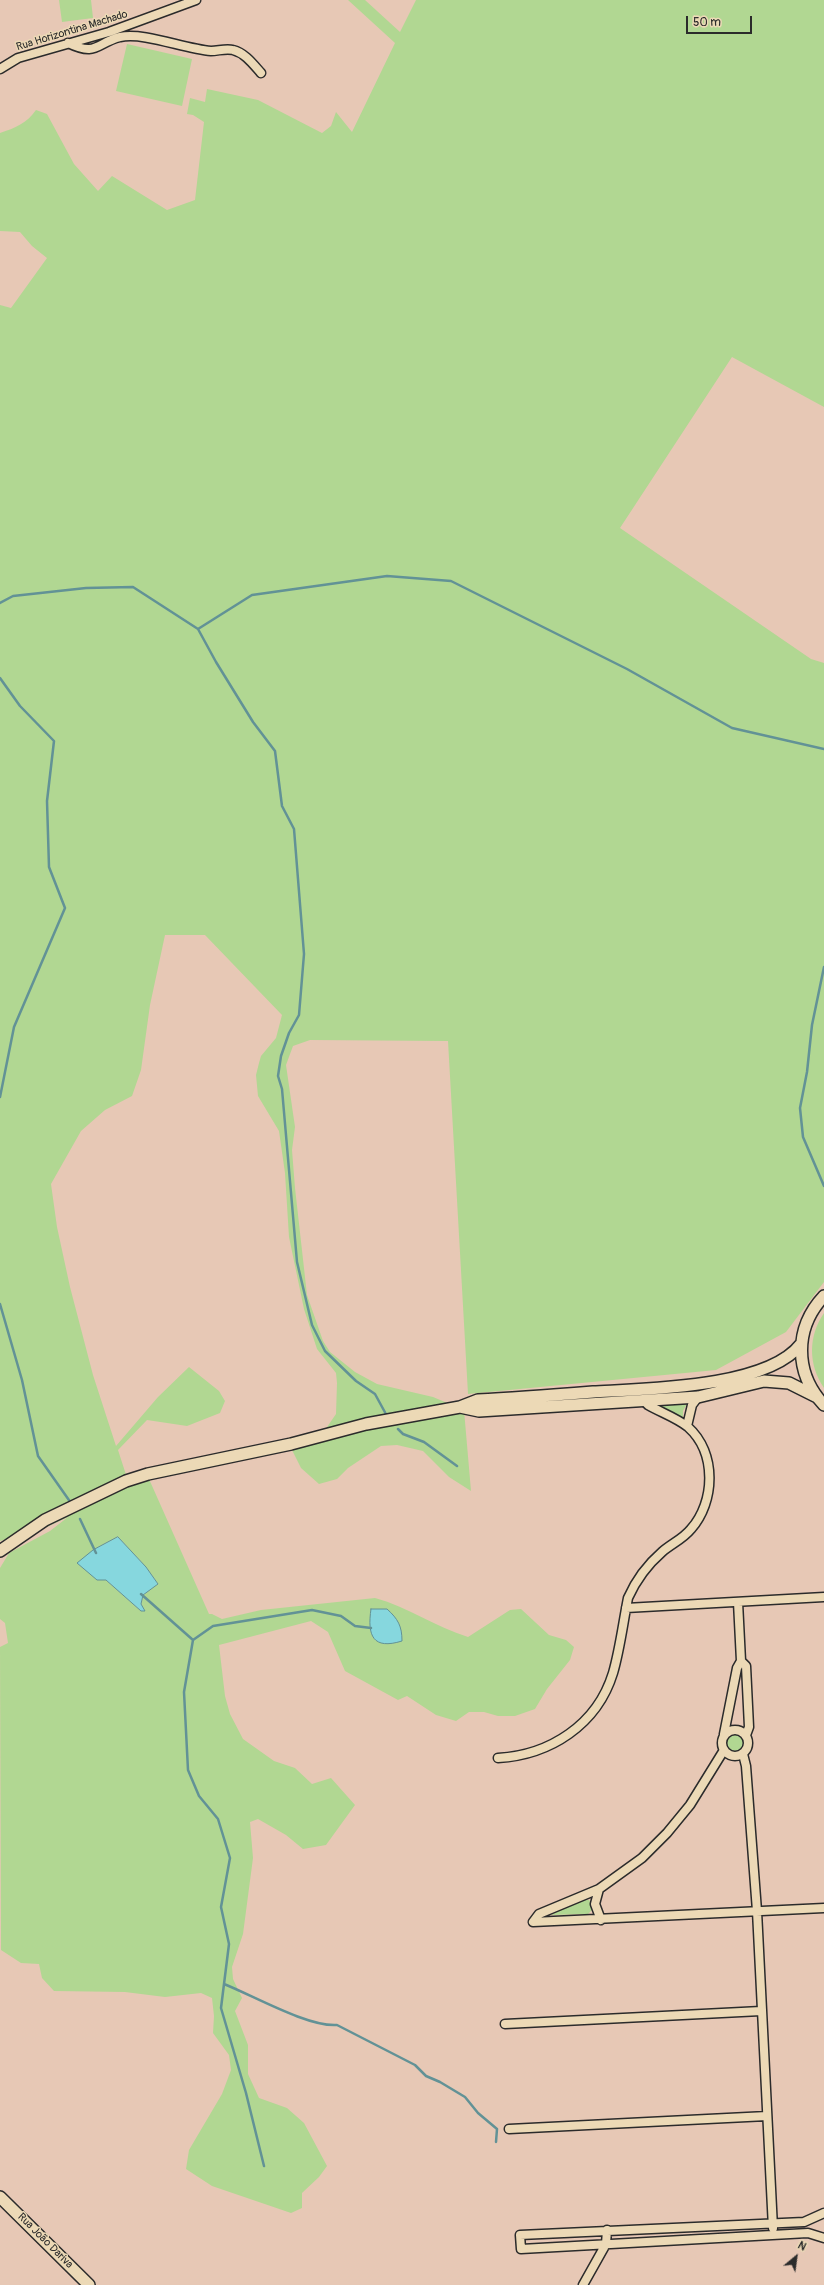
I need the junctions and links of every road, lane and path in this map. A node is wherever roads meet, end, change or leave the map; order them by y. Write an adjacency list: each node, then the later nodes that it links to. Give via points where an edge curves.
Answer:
1 (196, 0): 2 (street, Rua Horizontina Machado, via 109,32)
2 (68, 43): 3 (street, Rua Horizontina Machado, via 18,58); 4 (street, via 82,50 99,47 120,38 138,37 186,48 232,50 246,56)
3 (0, 69)
4 (261, 73)
5 (824, 1296): 6 (street, via 811,1313 802,1333)
6 (801, 1344): 8 (street, via 802,1367); 10 (street, via 794,1354 774,1366 690,1386 478,1400)
7 (698, 1397): 8 (street, via 772,1380 797,1386); 9 (street); 11 (street, via 692,1405)
8 (820, 1401)
9 (645, 1402): 10 (street, via 478,1411); 11 (street)
10 (460, 1407): 12 (street, via 366,1424 291,1444 148,1474 126,1481 45,1520)
11 (687, 1426): 15 (street, via 699,1442 707,1460 710,1479 705,1507 690,1530 645,1569 633,1588)
12 (0, 1551)
13 (824, 1597): 14 (street)
14 (738, 1602): 15 (street); 16 (street)
15 (626, 1608): 21 (street, via 612,1674 603,1697 588,1717 569,1734 547,1747 523,1755)
16 (741, 1662): 17 (street, via 737,1668); 18 (street, via 746,1666)
17 (724, 1734): 18 (street, via 736,1729); 19 (street)
18 (746, 1735): 20 (street, via 748,1747)
19 (724, 1750): 20 (street, via 730,1755); 22 (street, via 693,1800 667,1833 628,1869)
20 (742, 1754): 24 (street, via 746,1766)
21 (498, 1758)
22 (599, 1889): 25 (street, via 596,1904); 25 (street, via 539,1914 533,1922)
23 (824, 1908): 24 (street)
24 (757, 1911): 25 (street); 26 (street)
25 (601, 1920)
26 (761, 2012): 27 (street); 28 (street)
27 (505, 2024)
28 (767, 2116): 29 (street); 32 (street)
29 (509, 2128)
30 (0, 2197): 37 (street, Rua João Dariva)
31 (824, 2213): 32 (street, via 804,2222)
32 (773, 2223): 33 (street); 34 (street)
33 (607, 2230): 36 (street); 36 (street, via 520,2235 521,2249)
34 (772, 2234): 35 (street, via 808,2233); 36 (street)
35 (824, 2238)
36 (606, 2244): 38 (street)
37 (89, 2285)
38 (583, 2285)

